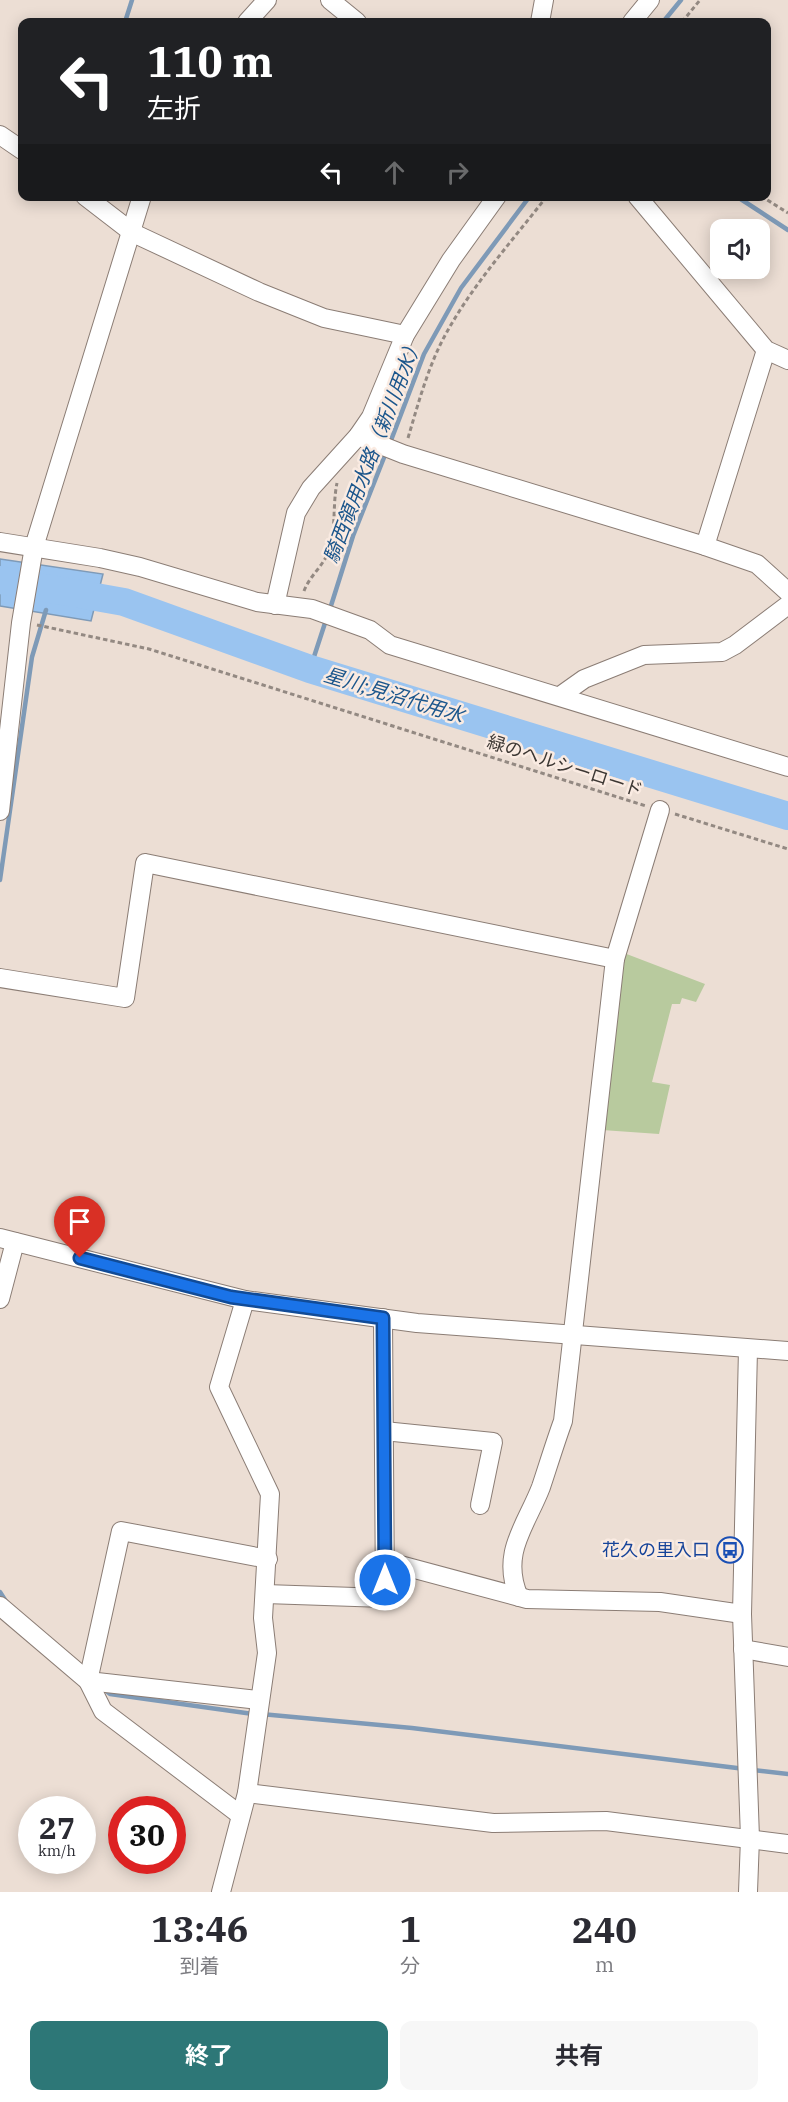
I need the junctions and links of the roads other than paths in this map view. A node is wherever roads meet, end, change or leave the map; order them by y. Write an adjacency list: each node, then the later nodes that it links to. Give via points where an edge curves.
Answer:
1 (267, 0): 5 (street)
2 (330, 0): 6 (street)
3 (544, 0): 7 (street)
4 (650, 0): 8 (street)
5 (251, 18)
6 (352, 18)
7 (541, 18)
8 (635, 18)
9 (0, 135): 10 (street)
10 (18, 147)
11 (92, 201): 15 (street)
12 (141, 201): 15 (street)
13 (493, 201): 16 (street)
14 (641, 201): 17 (street)
15 (133, 233): 16 (street, via 324,318); 22 (street)
16 (405, 335): 19 (street, via 371,417)
17 (766, 350): 18 (street); 21 (street)
18 (788, 360)
19 (366, 440): 21 (street); 24 (street, via 311,488 296,513)
20 (0, 542): 22 (street)
21 (705, 546): 23 (street, via 757,564)
22 (33, 553): 24 (street, via 140,567); 29 (street)
23 (788, 592)
24 (275, 605): 26 (street, via 307,603 370,630 390,645)
25 (788, 605): 26 (street, via 722,652 644,655 584,679)
26 (560, 696): 27 (street)
27 (788, 767)
28 (660, 810): 30 (street)
29 (0, 811)
30 (615, 959): 31 (street, via 145,863 125,998); 36 (street)
31 (0, 978)
32 (8, 1240): 33 (street); 34 (street)
33 (0, 1299)
34 (245, 1300): 35 (street); 41 (street, via 219,1387 270,1494)
35 (383, 1318): 36 (street); 39 (street)
36 (572, 1334): 37 (street); 44 (street, via 563,1421 512,1556 513,1583)
37 (748, 1349): 38 (street); 46 (street)
38 (788, 1351)
39 (384, 1431): 40 (street, via 493,1442); 42 (street)
40 (480, 1505)
41 (268, 1559): 43 (street); 49 (street, via 121,1531)
42 (385, 1561): 43 (street, via 385,1598); 44 (street)
43 (266, 1594): 50 (street, via 263,1618 267,1653)
44 (519, 1597): 46 (street, via 660,1602)
45 (0, 1606): 49 (street)
46 (742, 1614): 47 (street)
47 (743, 1649): 48 (street); 53 (street)
48 (788, 1657)
49 (88, 1681): 50 (street); 52 (street, via 103,1710)
50 (258, 1700): 51 (street)
51 (247, 1793): 52 (street); 53 (street, via 493,1823 606,1821)
52 (239, 1814): 55 (street)
53 (750, 1838): 54 (street); 56 (street)
54 (788, 1844)
55 (221, 1892)
56 (748, 1892)

